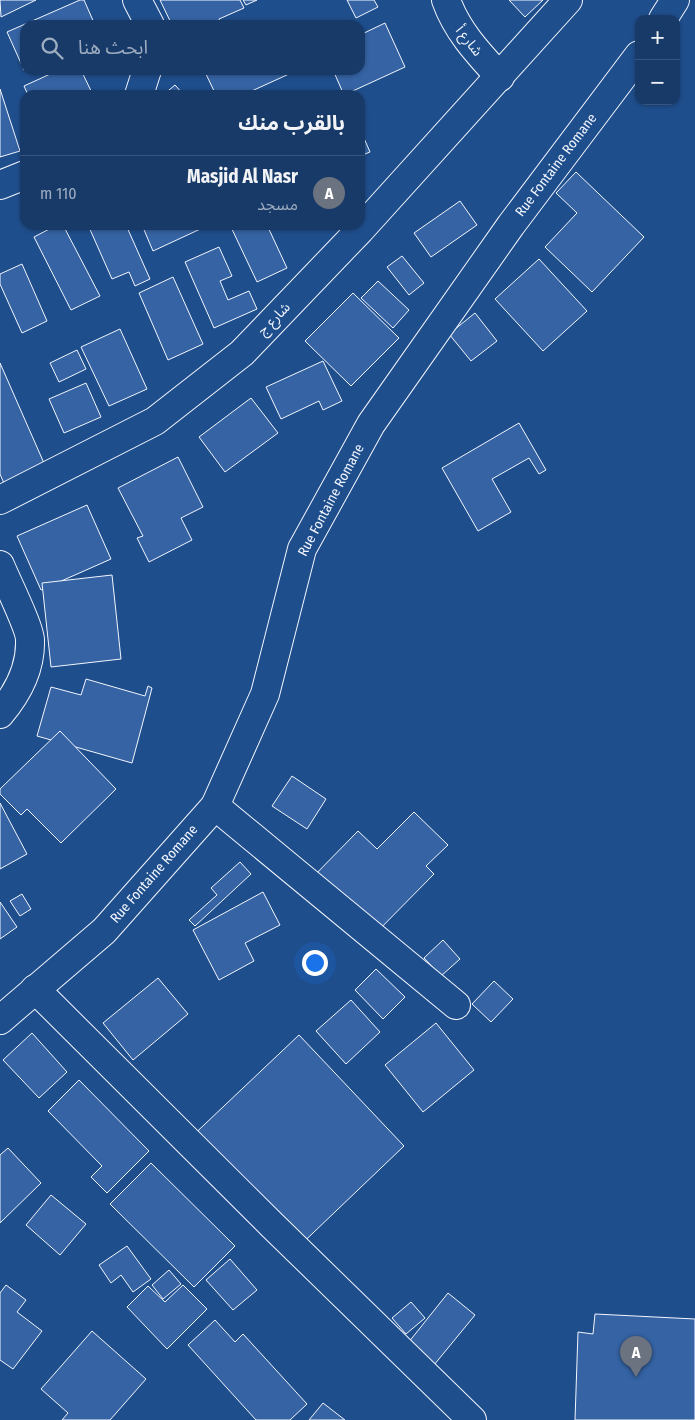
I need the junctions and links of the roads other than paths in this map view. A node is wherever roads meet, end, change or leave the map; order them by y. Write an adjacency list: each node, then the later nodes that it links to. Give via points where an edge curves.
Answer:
1 (137, 0): 6 (street)
2 (446, 0): 9 (street, شارع أ, via 453,20 466,39)
3 (568, 0): 9 (street, شارع ج)
4 (675, 0): 5 (street)
5 (666, 15)
6 (147, 20)
7 (635, 60): 18 (street, Rue Fontaine Romane, via 511,225 371,424 302,549 265,694)
8 (146, 75): 10 (street)
9 (500, 77): 13 (street, شارع ج)
10 (141, 90)
11 (20, 177): 12 (street)
12 (0, 185)
13 (365, 225)
14 (360, 230): 15 (street, شارع ج, via 242,352 155,422)
15 (0, 500)
16 (0, 565): 17 (street, via 30,639 27,666 17,692)
17 (0, 714)
18 (215, 806): 19 (street, Rue Fontaine Romane, via 104,932); 20 (street)
19 (35, 989): 21 (street, Rue Fontaine Romane); 22 (street)
20 (456, 1005)
21 (0, 1020)
22 (472, 1420)

